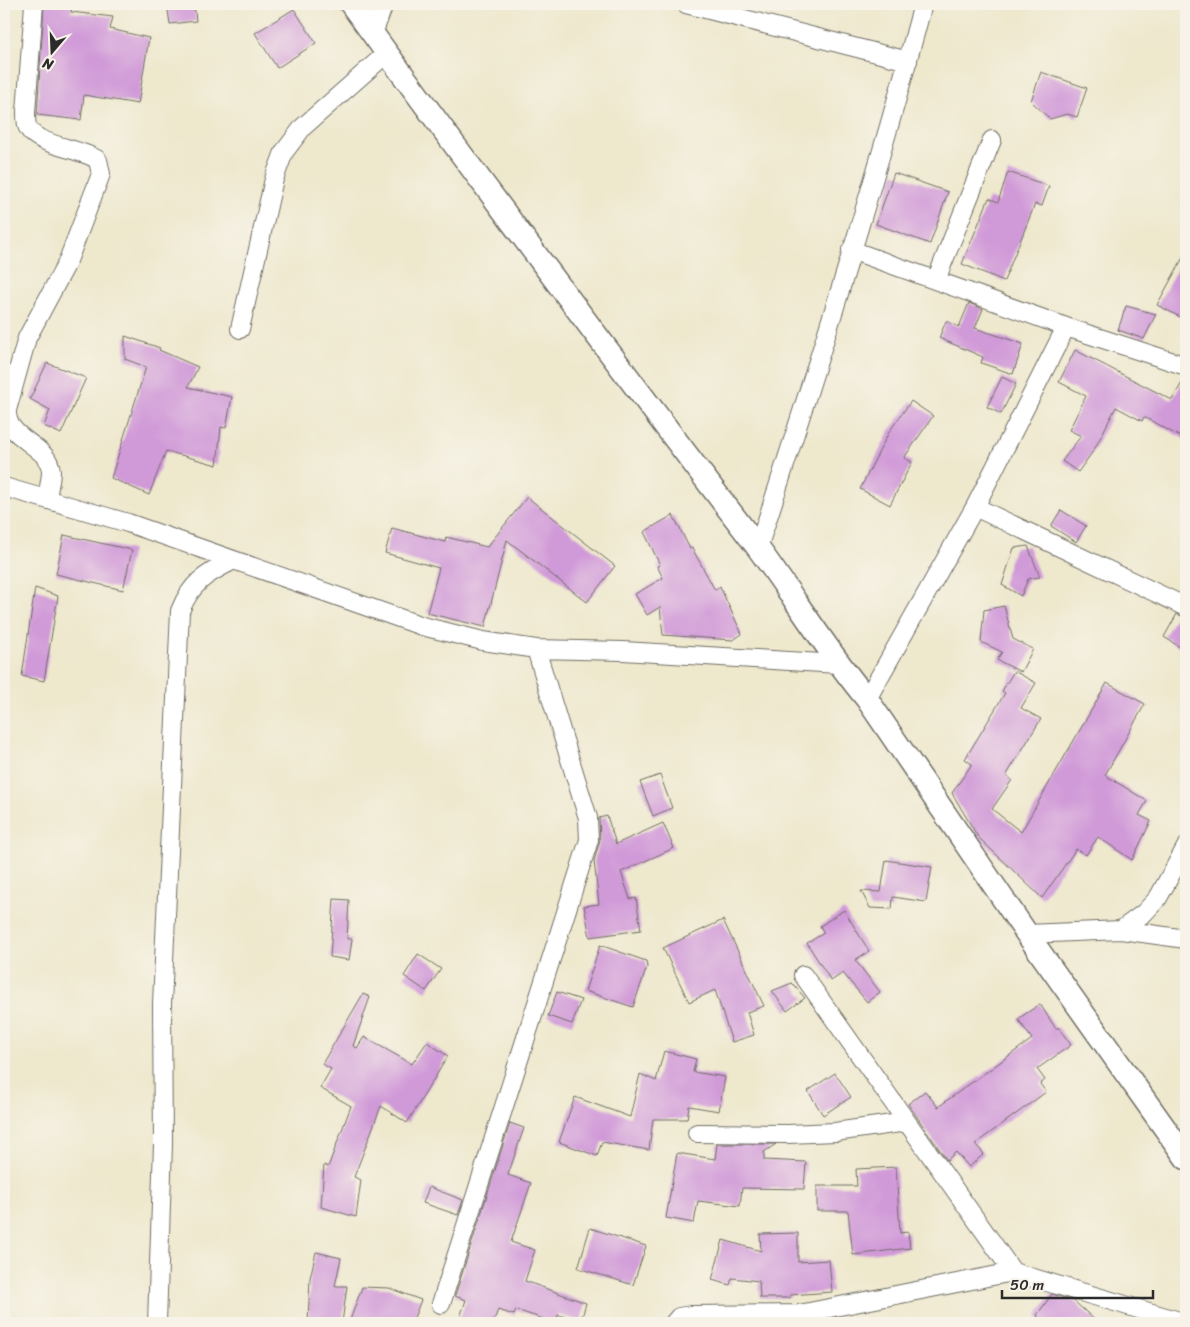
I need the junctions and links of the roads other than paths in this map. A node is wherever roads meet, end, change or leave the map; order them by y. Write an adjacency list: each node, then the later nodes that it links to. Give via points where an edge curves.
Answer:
1 (34, 4): 16 (street, via 27,127 37,137 88,153 98,160 101,174 67,264 27,338 7,410 6,420 13,430 47,460 51,470)
2 (351, 4): 6 (street)
3 (384, 4): 6 (street)
4 (686, 4): 8 (street)
5 (923, 4): 8 (street)
6 (373, 34): 7 (street)
7 (387, 53): 13 (street, via 303,127 284,152 274,179); 18 (street)
8 (908, 61): 10 (street)
9 (992, 140): 11 (street)
10 (851, 250): 11 (street); 18 (street, via 830,328)
11 (936, 280): 12 (street)
12 (1066, 327): 14 (street); 17 (street)
13 (240, 329)
14 (1186, 366)
15 (4, 486): 16 (street)
16 (47, 499): 19 (street, via 128,523)
17 (975, 507): 20 (street); 23 (street)
18 (758, 548): 22 (street)
19 (232, 561): 21 (street, via 422,626 483,641); 36 (street, via 193,586 180,611 162,1004 163,1144)
20 (1186, 607)
21 (536, 649): 22 (street); 33 (street, via 588,818 589,840)
22 (838, 664): 23 (street)
23 (866, 699): 26 (street)
24 (1186, 847): 25 (street, via 1158,898)
25 (1121, 930): 26 (street); 27 (street)
26 (1026, 934): 31 (street)
27 (1186, 939)
28 (803, 975): 29 (street)
29 (907, 1122): 30 (street, via 816,1133); 32 (street)
30 (697, 1133)
31 (1186, 1158)
32 (1013, 1272): 34 (street); 35 (street)
33 (442, 1304)
34 (799, 1319): 37 (street, via 691,1315 678,1317)
35 (1186, 1322)
36 (158, 1323)
37 (674, 1323)

